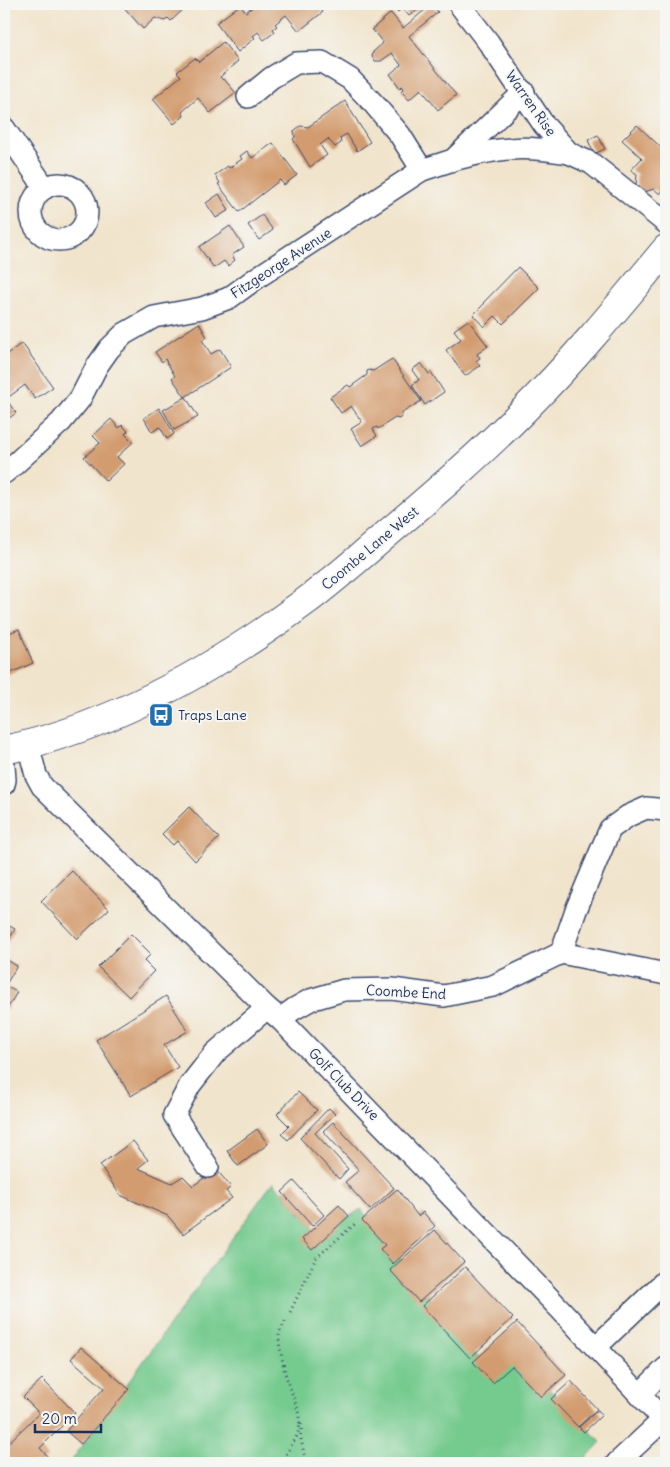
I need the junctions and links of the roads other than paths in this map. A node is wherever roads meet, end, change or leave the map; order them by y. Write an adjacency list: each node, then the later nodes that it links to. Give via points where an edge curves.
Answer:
1 (458, 4): 2 (street, Warren Rise)
2 (524, 92): 5 (street, Warren Rise, via 544,125); 6 (street, Fitzgeorge Avenue)
3 (248, 97): 7 (street, via 296,63 322,62 350,79 374,104 400,135)
4 (4, 128): 8 (street)
5 (569, 153): 6 (street, via 511,148); 9 (street, Warren Rise, via 591,163)
6 (453, 160): 7 (street, Fitzgeorge Avenue)
7 (422, 170): 11 (street, Fitzgeorge Avenue, via 229,298 202,308 154,318 124,334 109,349 80,399 61,422)
8 (44, 188)
9 (666, 223)
10 (666, 249): 12 (main road, Coombe Lane West, via 594,335 526,408 419,507 307,600 202,671 109,717)
11 (4, 473)
12 (16, 747): 18 (street, Golf Club Drive, via 42,786)
13 (4, 766): 14 (street)
14 (4, 784)
15 (666, 810): 16 (street, via 646,808 610,829)
16 (561, 953): 17 (street); 18 (street, Coombe End, via 493,986 444,996 392,989 344,990)
17 (666, 974)
18 (274, 1014): 19 (street, Coombe End, via 215,1053 190,1085 174,1116); 21 (street, Golf Club Drive)
19 (208, 1167)
20 (666, 1280): 21 (street)
21 (596, 1346): 23 (street, Golf Club Drive)
22 (666, 1368): 23 (street)
23 (640, 1394): 24 (street, Golf Club Drive)
24 (665, 1422): 25 (street)
25 (617, 1463)

